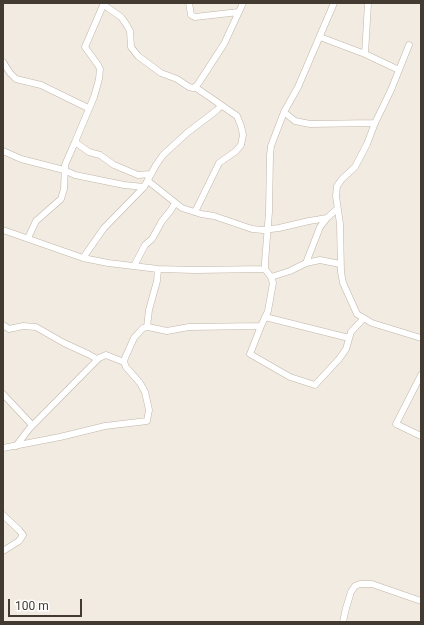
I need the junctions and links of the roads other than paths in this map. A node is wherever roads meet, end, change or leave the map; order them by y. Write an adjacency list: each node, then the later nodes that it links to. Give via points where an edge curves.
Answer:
1 (189, 3): 6 (street, via 191,15 195,17)
2 (243, 3): 6 (street)
3 (334, 3): 7 (street)
4 (368, 3): 9 (street)
5 (104, 4): 12 (street, via 126,24 130,31 130,47 138,56 161,73 189,87); 14 (street, via 85,48 100,69 96,92)
6 (240, 12): 12 (street, via 224,44)
7 (320, 37): 9 (street); 15 (street)
8 (409, 45): 11 (street)
9 (365, 54): 11 (street)
10 (3, 62): 14 (street, via 16,79 40,85)
11 (400, 70): 16 (street)
12 (195, 87): 13 (street)
13 (219, 104): 20 (street, via 217,110 163,155); 24 (street, via 237,116 243,139 236,151 219,163)
14 (88, 108): 17 (street)
15 (284, 112): 16 (street, via 295,121 310,124); 27 (street, via 274,136 270,155)
16 (375, 122): 23 (street, via 355,167 337,186)
17 (75, 142): 19 (street); 20 (street, via 114,165 138,175)
18 (3, 151): 19 (street, via 21,159)
19 (64, 170): 21 (street, via 118,184); 28 (street, via 61,199 36,221)
20 (150, 174): 21 (street)
21 (146, 184): 22 (street); 29 (street, via 104,228)
22 (175, 203): 24 (street); 32 (street)
23 (338, 209): 25 (street); 31 (street)
24 (195, 212): 27 (street, via 252,229)
25 (327, 218): 27 (street); 30 (street, via 320,227)
26 (3, 230): 28 (street)
27 (267, 230): 34 (street)
28 (28, 238): 29 (street)
29 (84, 258): 32 (street)
30 (306, 262): 31 (street, via 320,260); 35 (street)
31 (340, 264): 37 (street, via 342,279 355,311)
32 (134, 266): 33 (street)
33 (158, 269): 34 (street); 40 (street)
34 (265, 269): 35 (street)
35 (271, 277): 36 (street, via 272,293)
36 (266, 317): 39 (street); 41 (street)
37 (363, 319): 41 (street); 42 (street)
38 (3, 325): 43 (street, via 9,329 36,327)
39 (261, 326): 40 (street, via 202,326 166,331); 41 (street, via 250,354 290,377 314,385 339,359 346,349)
40 (146, 327): 44 (street, via 134,338)
41 (349, 338)
42 (421, 338)
43 (98, 359): 44 (street, via 106,355); 47 (street)
44 (124, 362): 49 (street, via 145,392 149,410 147,421 106,426)
45 (421, 375): 48 (street, via 396,424)
46 (3, 394): 47 (street)
47 (32, 425): 49 (street)
48 (421, 436)
49 (16, 446): 50 (street)
50 (3, 448)
51 (3, 515): 52 (street, via 22,535 19,542)
52 (3, 551)
53 (421, 601): 54 (street, via 372,584 360,584 351,592)
54 (343, 622)

